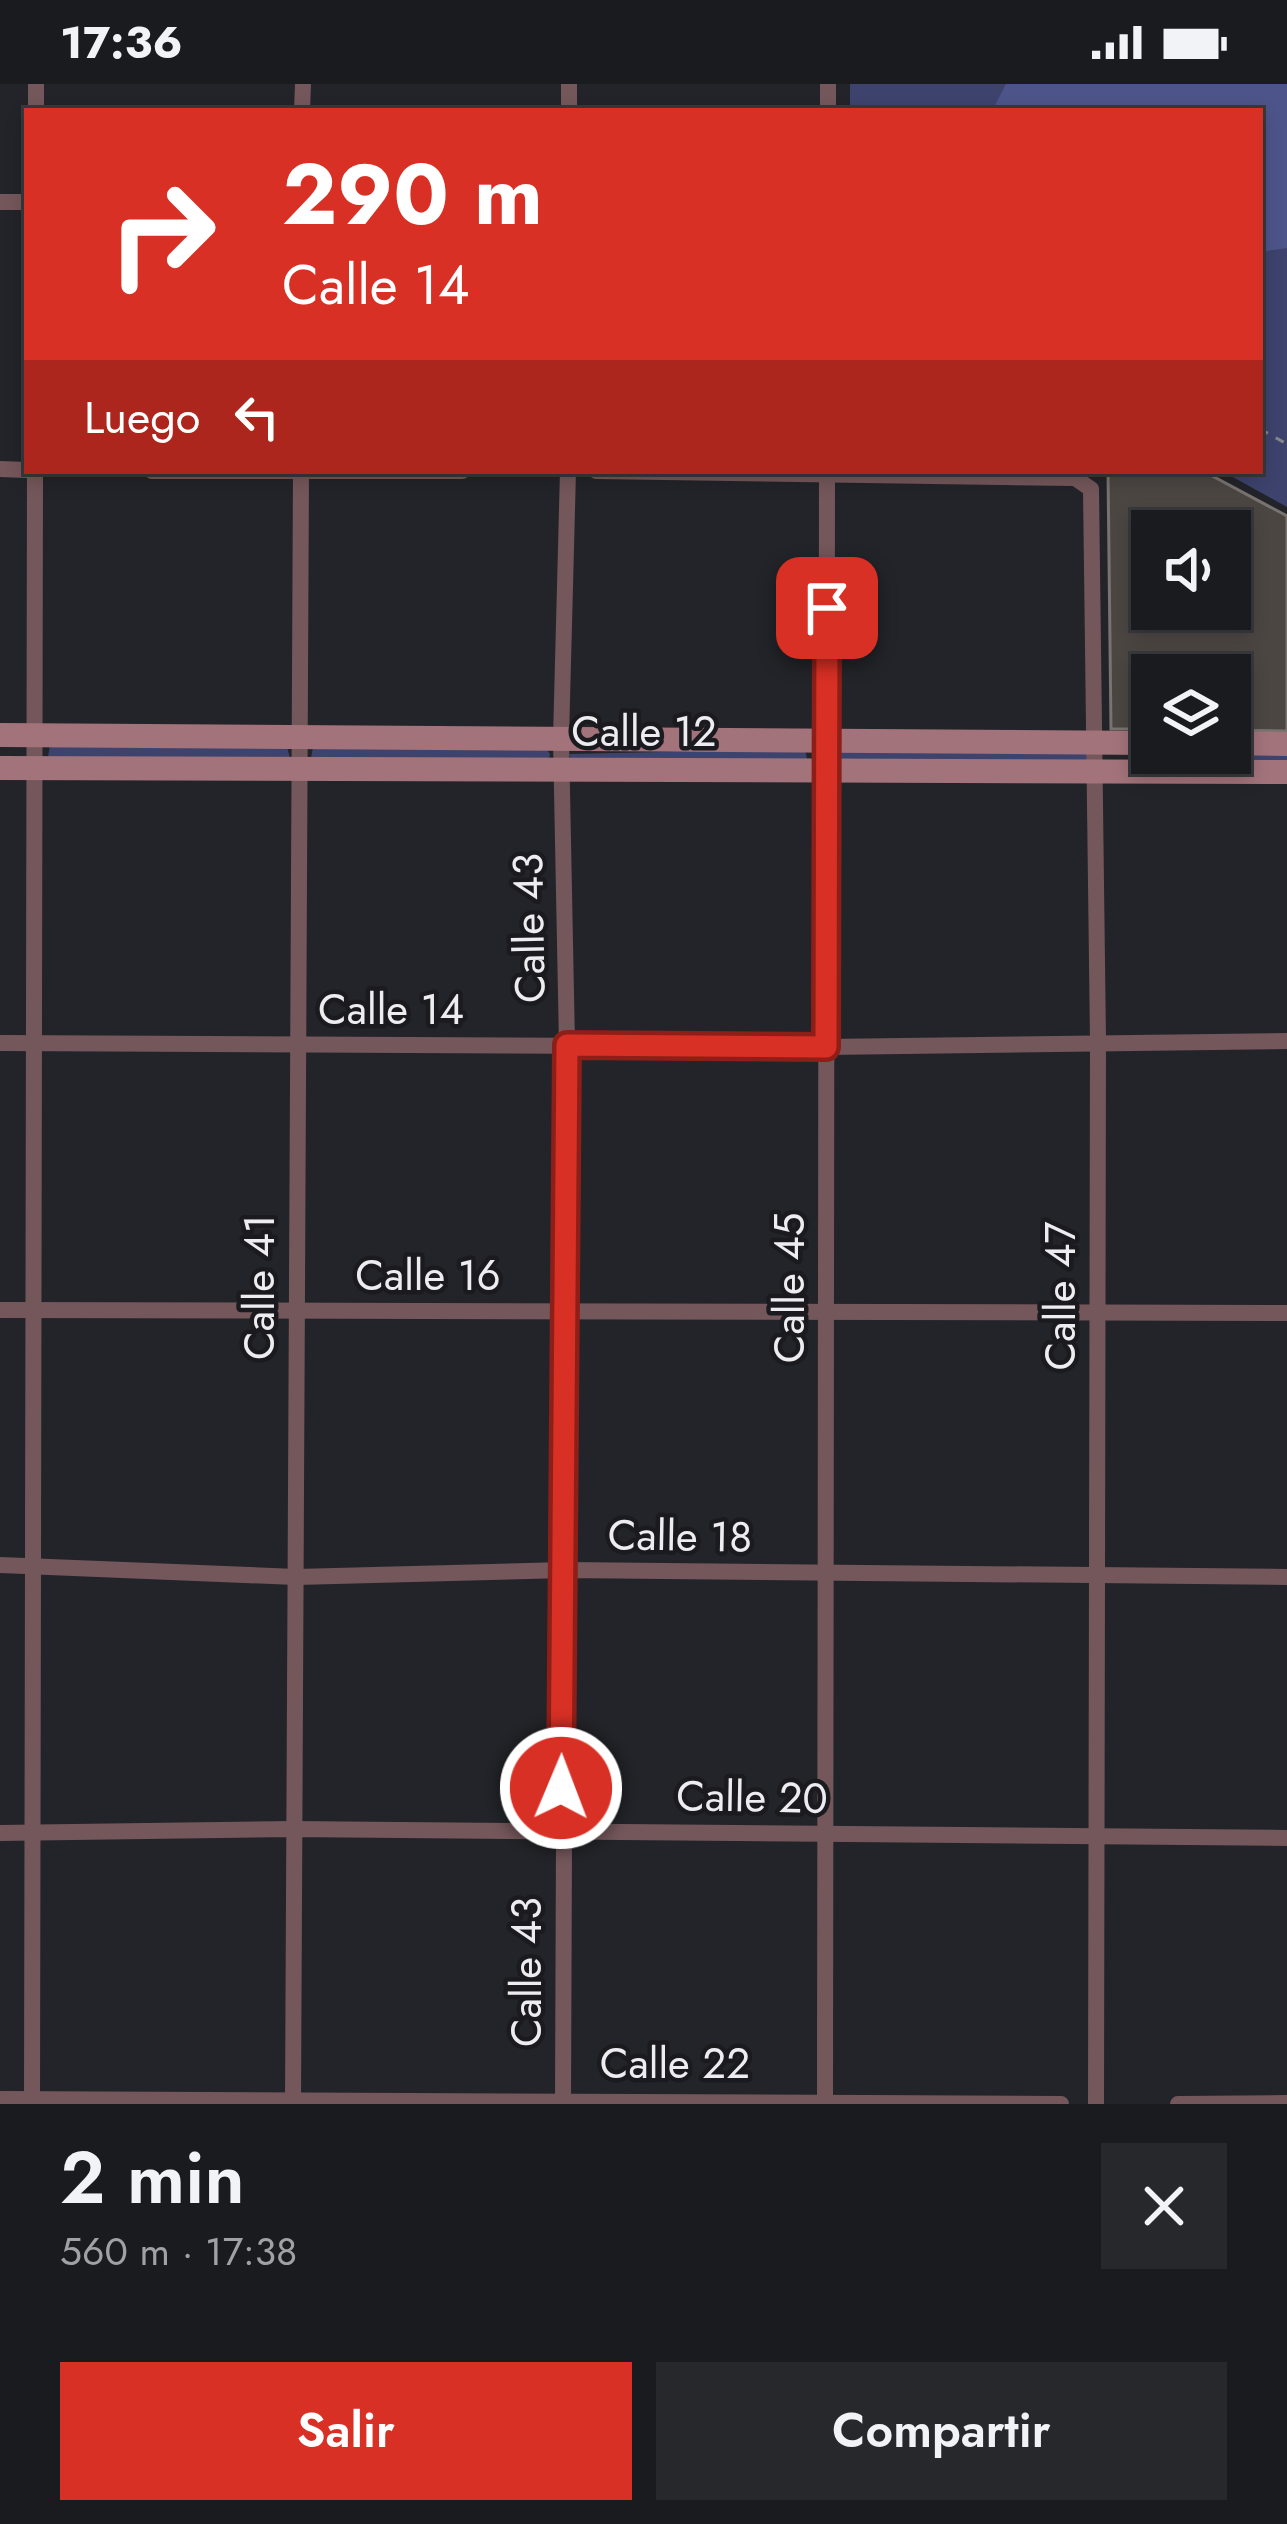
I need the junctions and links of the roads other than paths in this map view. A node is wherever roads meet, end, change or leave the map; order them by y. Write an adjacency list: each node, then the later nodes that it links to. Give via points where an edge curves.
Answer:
1 (31, 474): 6 (street)
2 (301, 474): 7 (street, Calle 41)
3 (568, 474): 8 (street, Calle 43)
4 (827, 474): 9 (street, Calle 45); 10 (street, Calle 47, via 1075,478 1091,489)
5 (0, 735): 6 (street, Calle 12)
6 (35, 735): 7 (street, Calle 12); 15 (street)
7 (299, 737): 8 (street, Calle 12); 16 (street, Calle 41)
8 (561, 739): 9 (street, Calle 12); 17 (street, Calle 43)
9 (826, 741): 10 (street, Calle 12); 18 (street, Calle 45)
10 (1095, 742): 11 (street, Calle 12); 19 (street, Calle 47)
11 (1131, 743)
12 (1251, 743): 13 (street)
13 (1287, 744)
14 (0, 768): 15 (street, Calle 12)
15 (34, 769): 16 (street, Calle 12); 24 (street)
16 (299, 769): 17 (street, Calle 12); 26 (street, Calle 41)
17 (562, 770): 18 (street, Calle 12); 25 (street, Calle 43)
18 (826, 770): 19 (street, Calle 12); 27 (street, Calle 45)
19 (1095, 771): 20 (street, Calle 12); 21 (street, Calle 47)
20 (1287, 772)
21 (1098, 1041): 22 (street, Calle 14); 27 (street, Calle 14); 33 (street, Calle 47)
22 (1287, 1041)
23 (0, 1043): 24 (street, Calle 14)
24 (34, 1044): 26 (street, Calle 14); 29 (street)
25 (567, 1045): 26 (street, Calle 14); 27 (street, Calle 14); 31 (street, Calle 43)
26 (298, 1046): 30 (street, Calle 41)
27 (826, 1047): 32 (street, Calle 45)
28 (0, 1310): 29 (street, Calle 16)
29 (31, 1310): 30 (street, Calle 16); 36 (street)
30 (294, 1310): 31 (street, Calle 16); 40 (street, Calle 41)
31 (567, 1311): 32 (street, Calle 16); 37 (street, Calle 43)
32 (825, 1312): 33 (street, Calle 16); 38 (street, Calle 45)
33 (1096, 1312): 34 (street, Calle 16); 39 (street, Calle 47)
34 (1287, 1313)
35 (0, 1565): 36 (street, Calle 18)
36 (34, 1565): 40 (street, Calle 18); 45 (street)
37 (566, 1570): 38 (street, Calle 18); 40 (street, Calle 18); 43 (street, Calle 43)
38 (826, 1575): 39 (street, Calle 18); 46 (street, Calle 45)
39 (1095, 1575): 41 (street, Calle 18); 47 (street, Calle 47)
40 (296, 1577): 42 (street, Calle 41)
41 (1287, 1577)
42 (291, 1829): 43 (street, Calle 20); 45 (street, Calle 20); 52 (street, Calle 41)
43 (561, 1832): 46 (street, Calle 20); 50 (street, Calle 43)
44 (0, 1833): 45 (street, Calle 20)
45 (33, 1833): 51 (street)
46 (827, 1834): 47 (street, Calle 20); 53 (street, Calle 45)
47 (1093, 1835): 48 (street, Calle 20); 56 (street, Calle 47)
48 (1287, 1838)
49 (0, 2099): 51 (street, Calle 22)
50 (563, 2101): 52 (street, Calle 22); 53 (street, Calle 22)
51 (32, 2102): 52 (street, Calle 22)
52 (293, 2102)
53 (825, 2102): 55 (street, Calle 22)
54 (1287, 2103): 57 (street)
55 (1061, 2104)
56 (1096, 2104)
57 (1178, 2104)

